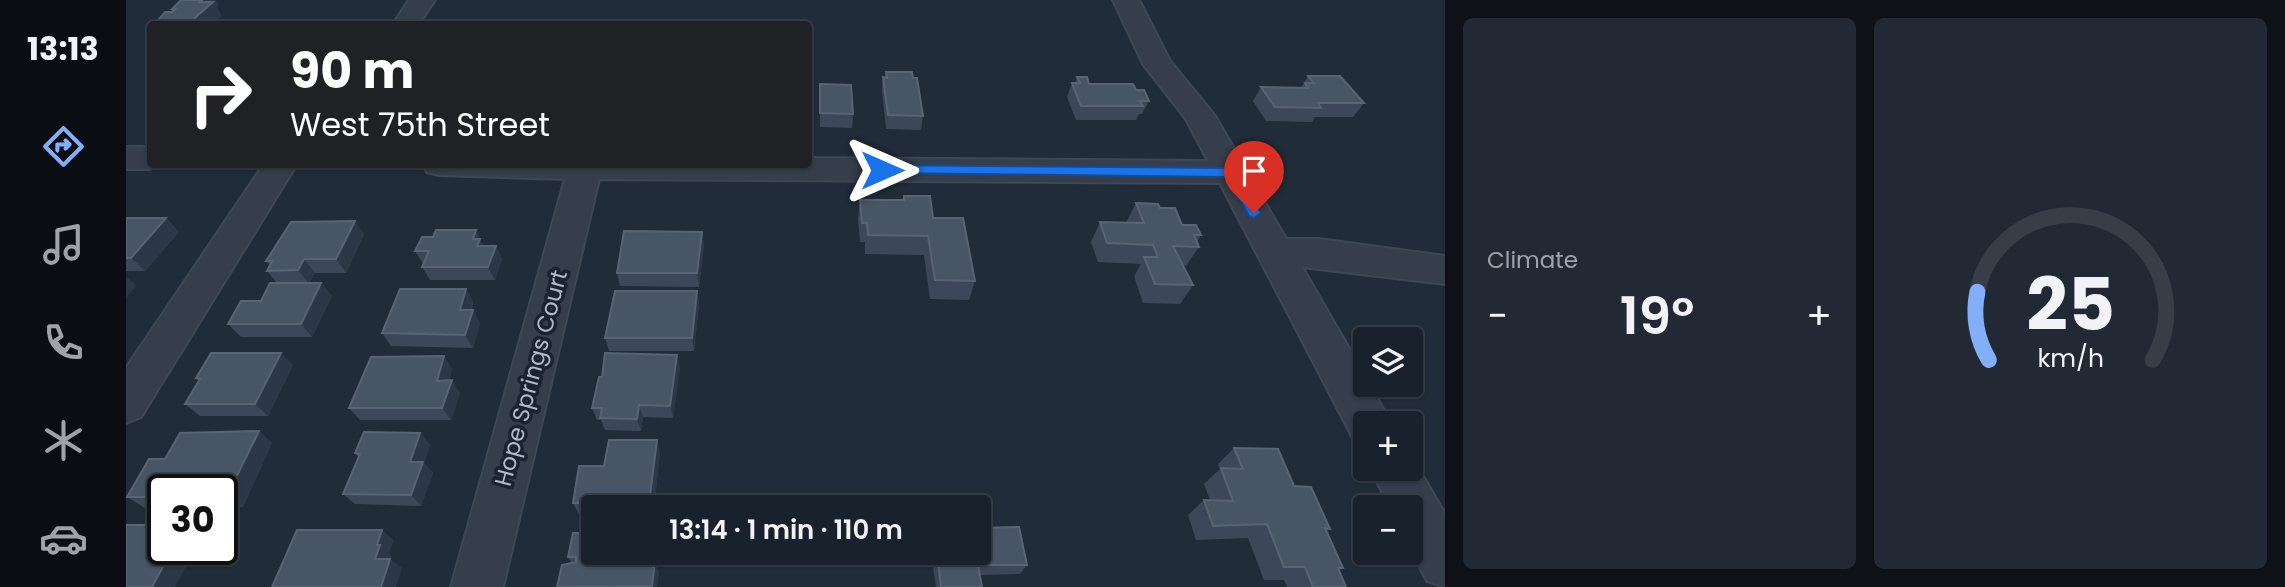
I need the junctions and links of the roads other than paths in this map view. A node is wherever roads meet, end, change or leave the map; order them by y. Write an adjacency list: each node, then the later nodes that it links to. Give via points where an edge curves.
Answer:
1 (422, 0): 3 (street)
2 (1126, 0): 8 (street, via 1157,64 1200,116)
3 (408, 21)
4 (126, 158): 5 (street)
5 (147, 158)
6 (278, 168): 11 (street)
7 (586, 168): 8 (street); 15 (street, Hope Springs Court)
8 (1232, 172): 9 (street)
9 (1276, 253): 10 (street, via 1319,253); 12 (street)
10 (1445, 270)
11 (130, 391)
12 (1362, 411)
13 (1401, 481): 14 (street)
14 (1445, 563)
15 (477, 587)

